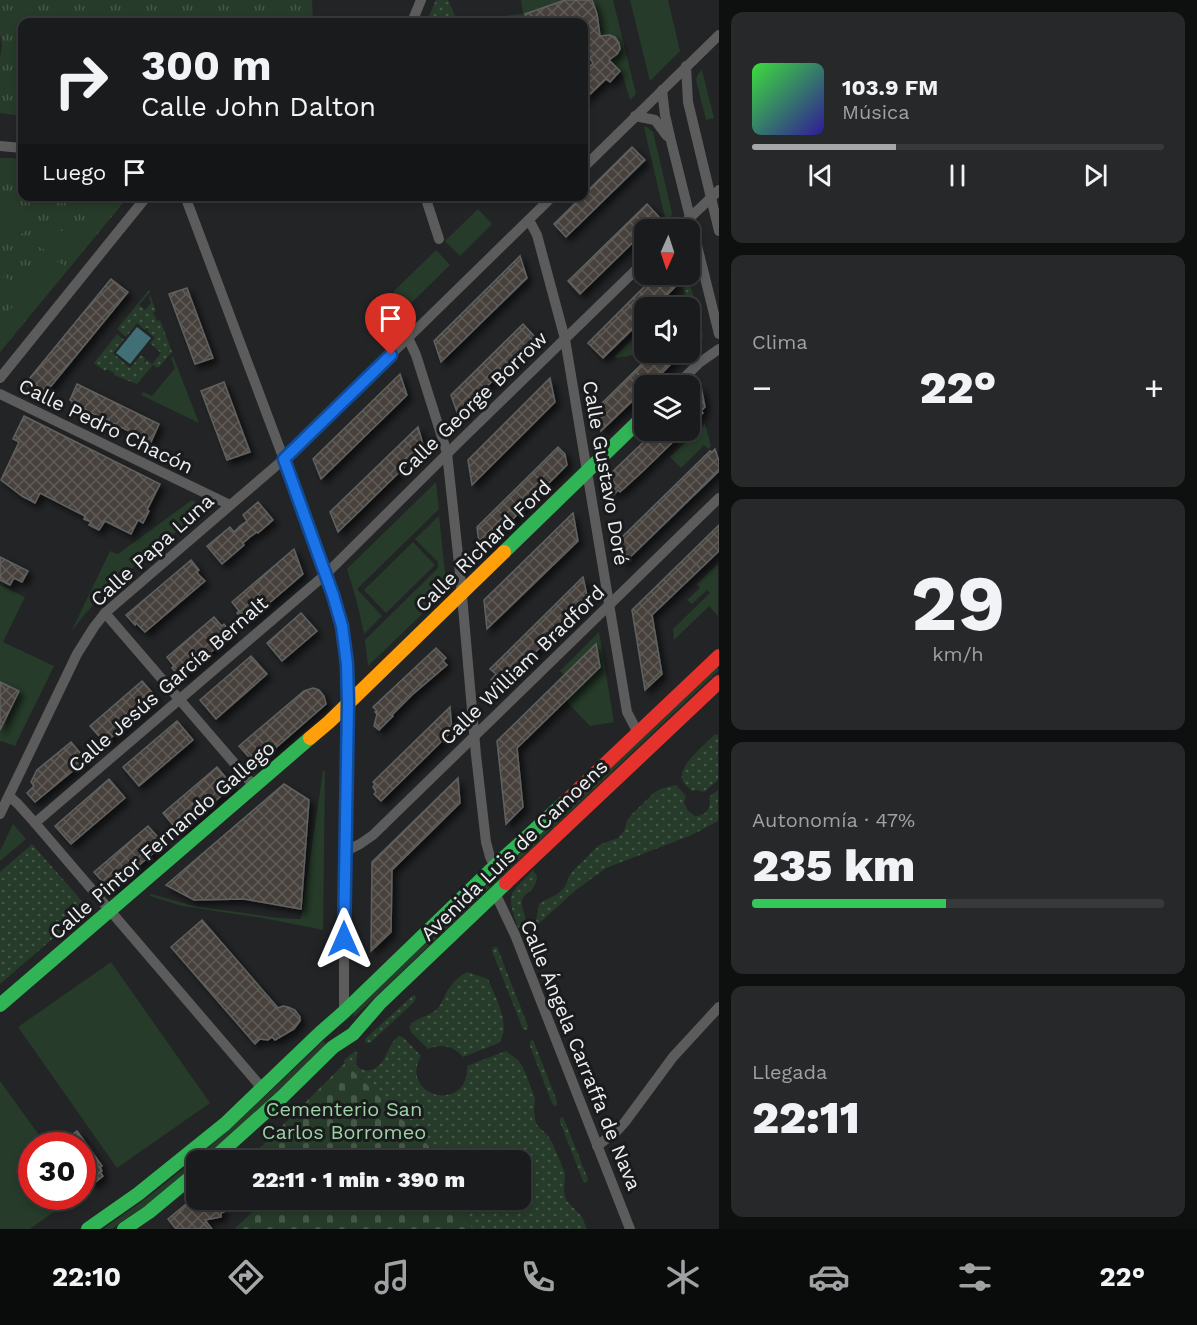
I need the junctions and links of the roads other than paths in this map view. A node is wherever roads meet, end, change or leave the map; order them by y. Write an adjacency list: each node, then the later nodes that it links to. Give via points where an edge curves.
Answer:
1 (422, 0): 2 (street)
2 (414, 18)
3 (718, 35): 4 (street)
4 (686, 66): 5 (street); 6 (street)
5 (665, 87): 6 (street, via 680,90); 7 (street); 8 (street, via 665,115)
6 (688, 102): 12 (street)
7 (635, 116): 8 (street, via 655,120); 11 (street)
8 (671, 141): 17 (street)
9 (0, 146): 10 (street)
10 (18, 148)
11 (588, 162)
12 (715, 194): 17 (street); 19 (street)
13 (143, 201): 27 (street)
14 (187, 201): 31 (street)
15 (427, 201): 20 (street)
16 (548, 201): 18 (street, Calle Papa Luna)
17 (690, 218): 22 (street)
18 (529, 220): 23 (street, Calle Papa Luna); 24 (street, Calle Gustavo Doré, via 537,235)
19 (718, 231)
20 (439, 239)
21 (634, 272): 24 (street, Calle George Borrow)
22 (718, 334)
23 (408, 338): 30 (street); 31 (street, Calle Papa Luna)
24 (565, 339): 30 (street, Calle George Borrow); 32 (street, Calle Gustavo Doré)
25 (718, 349): 26 (street)
26 (687, 375)
27 (0, 378)
28 (0, 394): 34 (street, Calle Pedro Chacón)
29 (634, 426): 32 (main road, Calle Richard Ford)
30 (447, 453): 35 (street, Calle George Borrow); 36 (street)
31 (284, 459): 34 (street, Calle Papa Luna); 35 (street)
32 (587, 471): 36 (main road, Calle Richard Ford); 37 (street, Calle Gustavo Doré)
33 (718, 498): 37 (street, Calle William Bradford)
34 (230, 505): 38 (street, Calle Papa Luna)
35 (326, 574): 41 (street, Calle Jesús García Bernalt); 42 (street, via 342,626)
36 (462, 594): 42 (main road, Calle Richard Ford); 44 (street)
37 (610, 604): 43 (street, Calle Gustavo Doré, via 627,712); 44 (street, Calle William Bradford)
38 (105, 613): 41 (street); 46 (street, Calle Papa Luna, via 77,654)
39 (718, 656): 43 (main road, Avenida Luis de Camoens)
40 (718, 682): 51 (main road, Avenida Luis de Camoens)
41 (180, 698): 45 (street); 48 (street, Calle Jesús García Bernalt)
42 (348, 704): 45 (main road, Calle Pintor Fernando Gallego); 49 (street)
43 (638, 734): 50 (main road, Avenida Luis de Camoens)
44 (475, 736): 49 (street, Calle William Bradford, via 369,838); 50 (street, via 487,848)
45 (254, 786): 52 (main road, Calle Pintor Fernando Gallego)
46 (9, 796): 47 (street, Calle Papa Luna); 48 (street)
47 (0, 814)
48 (35, 823): 52 (street)
49 (346, 851): 55 (street)
50 (495, 866): 55 (main road, Avenida Luis de Camoens)
51 (496, 895): 56 (main road, Avenida Luis de Camoens); 58 (street, Calle Ángela Carraffa de Nava)
52 (110, 910): 53 (main road, Calle Pintor Fernando Gallego); 57 (street)
53 (0, 1005)
54 (718, 1007): 58 (street, via 673,1057 625,1122)
55 (344, 1012): 56 (main road, via 345,1022); 57 (main road, Avenida Luis de Camoens)
56 (337, 1045): 59 (main road, Avenida Luis de Camoens)
57 (262, 1088): 61 (main road, Avenida Luis de Camoens, via 176,1164)
58 (597, 1146): 63 (street, Calle Ángela Carraffa de Nava)
59 (224, 1150)
60 (186, 1181): 62 (main road)
61 (88, 1229)
62 (124, 1229)
63 (630, 1229)

